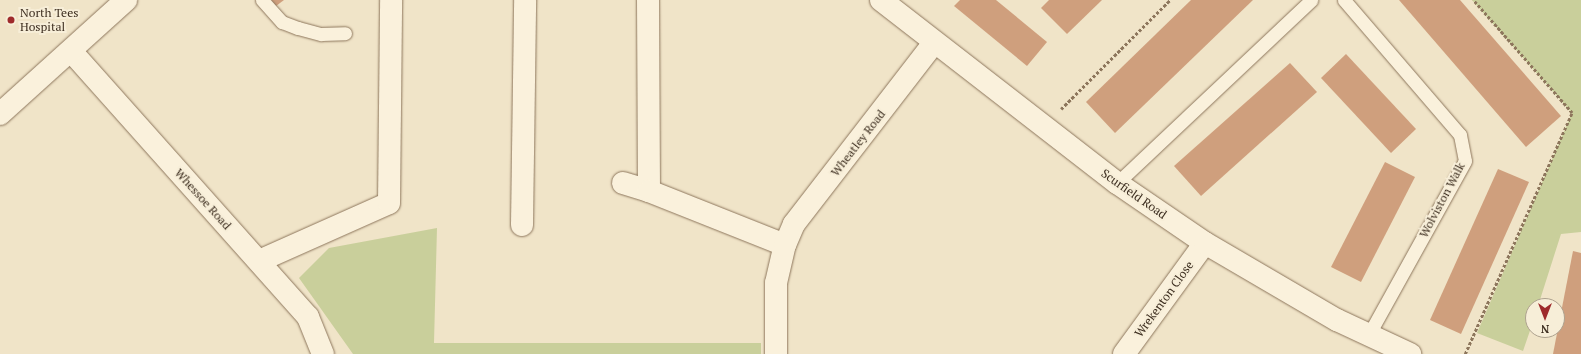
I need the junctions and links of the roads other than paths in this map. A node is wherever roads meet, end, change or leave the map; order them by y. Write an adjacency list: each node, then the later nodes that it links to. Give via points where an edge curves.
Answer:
1 (126, 0): 11 (street)
2 (262, 0): 9 (lane, via 282,22 321,34)
3 (391, 0): 19 (street, via 389,203)
4 (525, 0): 16 (street)
5 (881, 0): 10 (street, Scurfield Road)
6 (1311, 0): 14 (lane)
7 (1344, 0): 20 (lane, Wolviston Walk, via 1460,135 1465,161)
8 (654, 12): 15 (street)
9 (345, 33)
10 (934, 43): 14 (street, Scurfield Road); 18 (street, Wheatley Road, via 794,224)
11 (71, 51): 12 (street); 19 (street, Whessoe Road)
12 (0, 114)
13 (623, 183): 15 (street)
14 (1117, 183): 17 (street, Scurfield Road)
15 (649, 191): 18 (street)
16 (522, 225)
17 (1205, 243): 20 (street, Scurfield Road, via 1300,300); 23 (street, Wrekenton Close)
18 (785, 245): 22 (street, Wheatley Road, via 776,284)
19 (259, 261): 21 (street, Whessoe Road, via 308,317)
20 (1369, 334): 24 (street, Scurfield Road)
21 (323, 354)
22 (776, 354)
23 (1124, 354)
24 (1410, 354)

